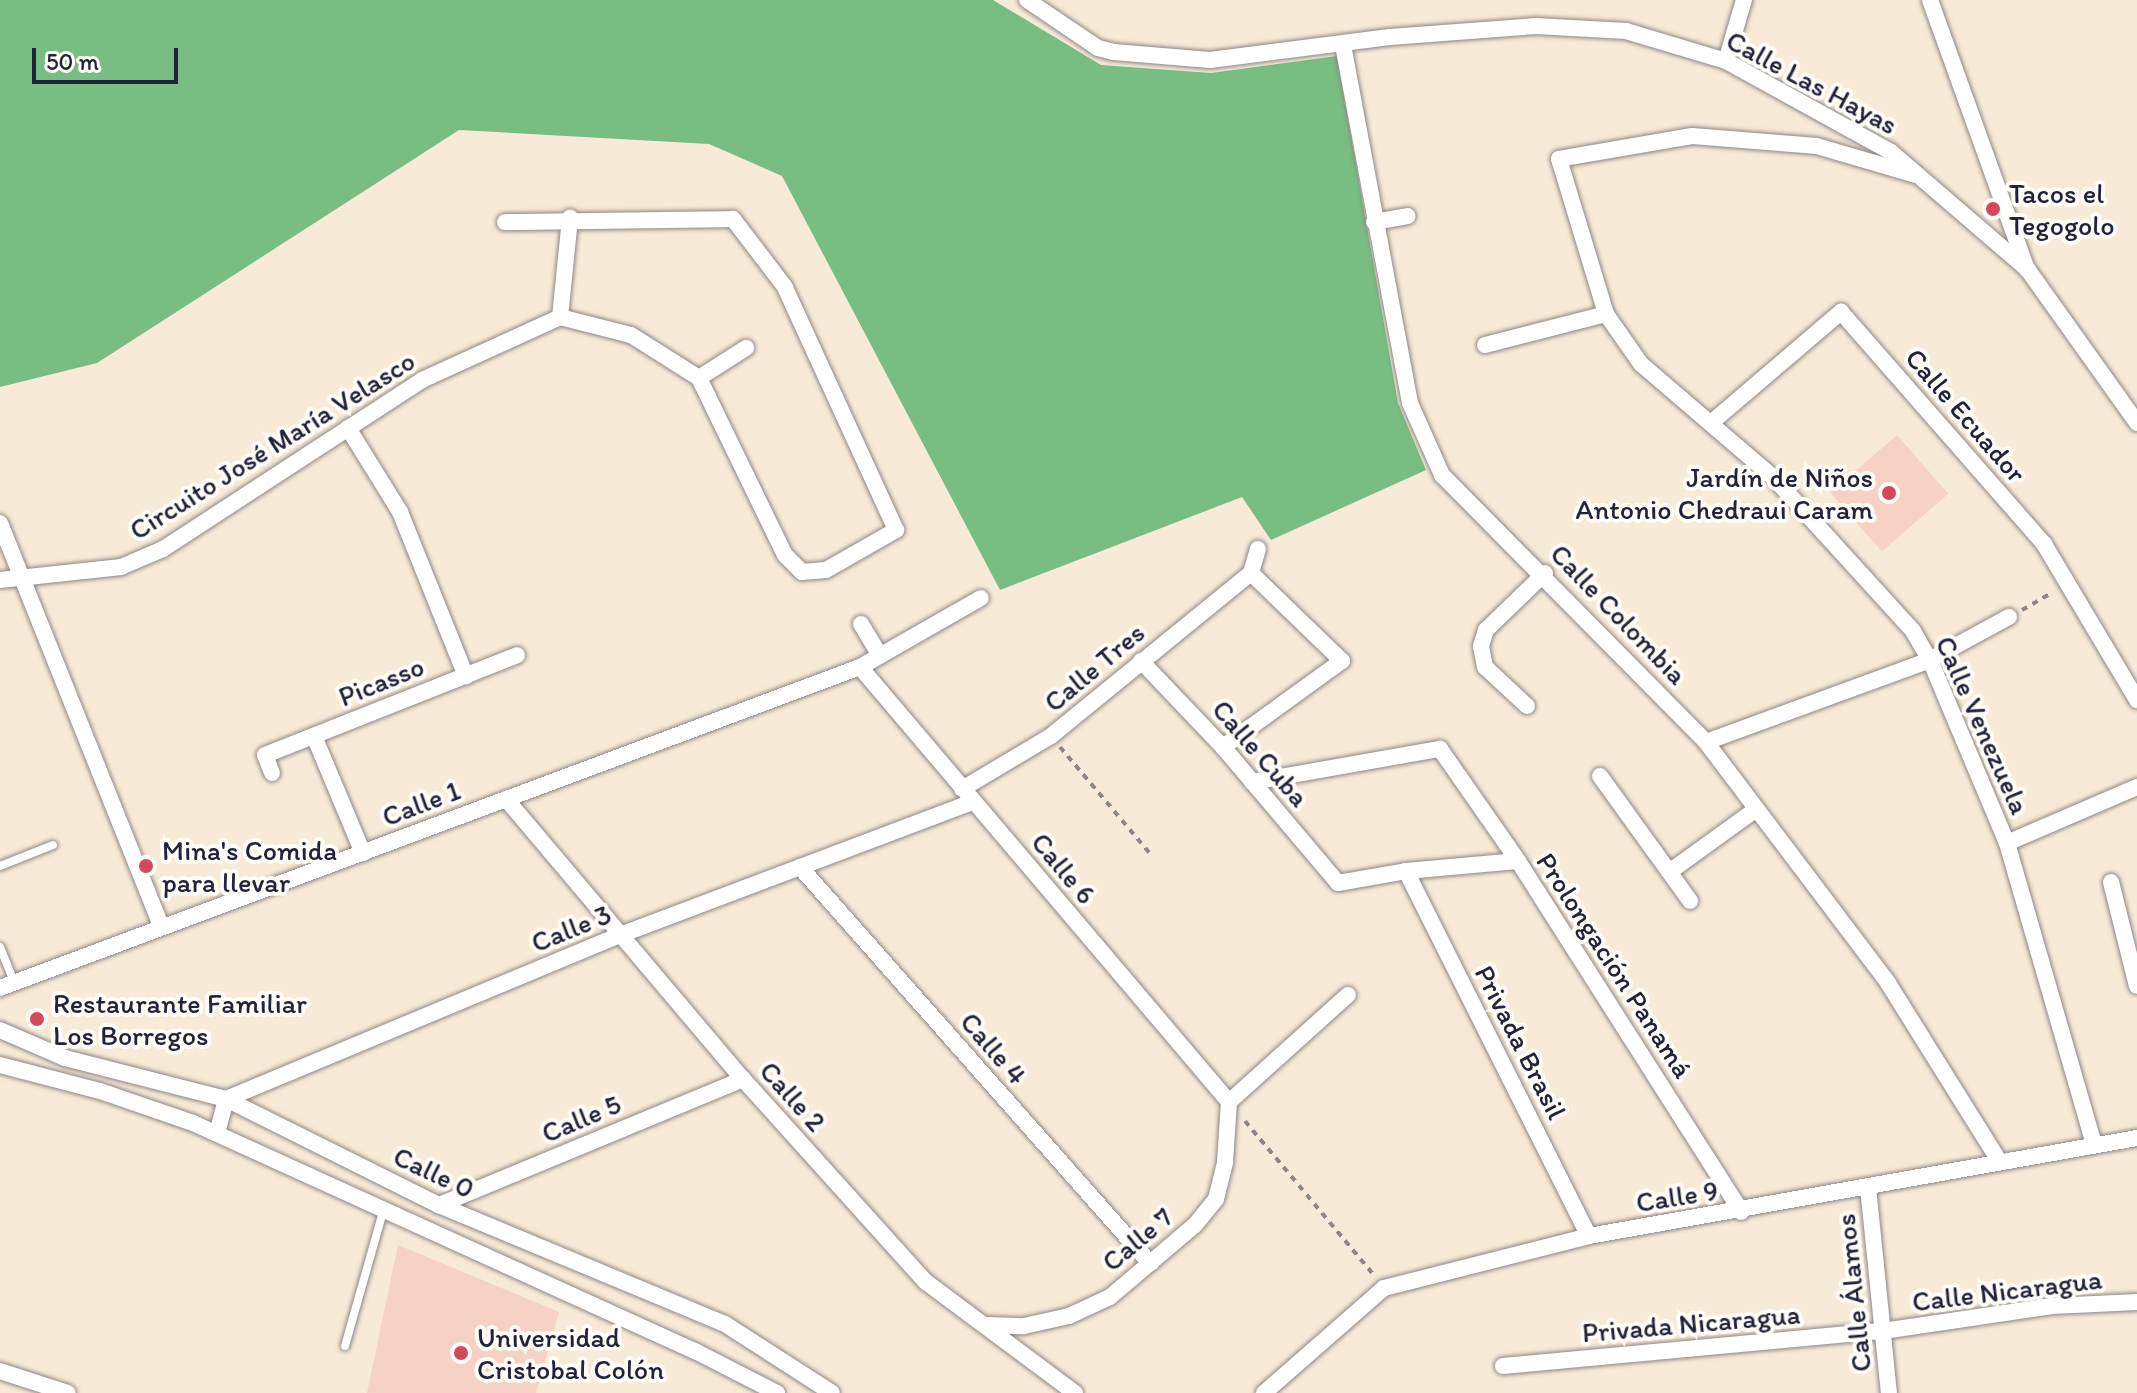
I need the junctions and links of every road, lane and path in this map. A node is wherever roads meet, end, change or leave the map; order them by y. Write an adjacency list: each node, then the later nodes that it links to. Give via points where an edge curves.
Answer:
1 (1027, 0): 4 (street, Calle Las Hayas, via 1098,48 1114,52 1210,60)
2 (1744, 0): 5 (street)
3 (1930, 0): 11 (street)
4 (1343, 45): 5 (street, Calle Las Hayas, via 1536,26 1626,31); 10 (street, Calle Colombia)
5 (1726, 61): 6 (street, Calle Las Hayas, via 1891,152)
6 (1916, 175): 11 (street, Calle Las Hayas); 12 (street, Calle Venezuela, via 1817,146 1692,136 1559,159)
7 (1407, 216): 10 (street)
8 (570, 218): 9 (street); 13 (street); 16 (street, via 733,219 785,287 896,530 826,570 802,572 785,555)
9 (505, 222)
10 (1374, 222): 23 (street, Calle Colombia, via 1410,403 1442,475)
11 (2028, 270): 18 (street, Calle Las Hayas)
12 (1606, 314): 14 (street); 17 (street, Calle Venezuela, via 1641,364)
13 (560, 317): 16 (street, via 631,335); 19 (street, Circuito José María Velasco, via 422,380)
14 (1485, 345)
15 (746, 348): 16 (street)
16 (699, 378)
17 (1712, 422): 26 (street, Calle Ecuador, via 1841,312); 32 (street, Calle Venezuela, via 1773,477 1913,631)
18 (2137, 423)
19 (348, 428): 24 (street, Circuito José María Velasco, via 163,549 121,567); 35 (street, via 400,512)
20 (0, 523): 24 (street)
21 (1258, 549): 22 (street)
22 (1251, 573): 33 (street, Calle Tres); 41 (street, via 1342,661)
23 (1545, 573): 37 (street, via 1486,630 1481,646 1485,667); 40 (street, Calle Colombia)
24 (23, 578): 25 (street, Circuito José María Velasco); 60 (street)
25 (0, 580)
26 (2071, 583): 28 (path); 36 (street, Calle Ecuador)
27 (981, 598): 31 (street, Calle 1)
28 (2009, 617): 32 (street)
29 (861, 624): 31 (street)
30 (517, 655): 35 (street, Picasso)
31 (880, 656): 34 (street, Calle 1)
32 (1930, 660): 40 (street); 49 (street, Calle Venezuela)
33 (1141, 661): 39 (street, Calle Tres); 41 (street, Calle Cuba)
34 (860, 667): 46 (street, Calle 6); 47 (street, Calle 1)
35 (466, 676): 38 (street, Picasso)
36 (2137, 700)
37 (1527, 706)
38 (314, 736): 42 (street, Picasso, via 265,755); 51 (street)
39 (1051, 736): 46 (street, Calle Tres); 52 (path)
40 (1706, 742): 48 (street, Calle Colombia)
41 (1223, 747): 44 (street, Calle Cuba)
42 (272, 773)
43 (1600, 776): 56 (street)
44 (1252, 782): 53 (street, Prolongación Panamá, via 1440,749); 57 (street, Calle Cuba, via 1338,883)
45 (2137, 787): 49 (street)
46 (968, 796): 55 (street, Calle 3); 70 (street, Calle 6)
47 (506, 799): 51 (street, Calle 1); 61 (street, Calle 2)
48 (1755, 810): 56 (street); 74 (street, Calle Colombia, via 1888,983)
49 (2007, 843): 73 (street, Calle Venezuela)
50 (53, 845): 54 (lane)
51 (363, 853): 60 (street, Calle 1)
52 (1152, 856)
53 (1518, 861): 57 (street); 78 (street, Prolongación Panamá)
54 (0, 866)
55 (800, 867): 61 (street, Calle 3); 80 (street, Calle 4)
56 (1672, 870): 59 (street)
57 (1406, 871): 79 (street, Privada Brasil)
58 (2111, 882): 64 (street)
59 (1690, 901)
60 (161, 926): 63 (street, Calle 1)
61 (623, 934): 68 (street, Calle 2); 69 (street, Calle 3)
62 (0, 947): 63 (lane)
63 (7, 986)
64 (2137, 986)
65 (1348, 995): 70 (street)
66 (0, 1030): 69 (street, Calle 0, via 65,1058)
67 (0, 1065): 71 (street, via 100,1091)
68 (743, 1079): 76 (street, Calle 5); 83 (street, Calle 2, via 926,1282)
69 (226, 1099): 71 (street); 76 (street, Calle 0)
70 (1229, 1102): 80 (street, Calle 7, via 1225,1162 1216,1199 1195,1225); 81 (path)
71 (217, 1133): 77 (street)
72 (2137, 1138): 73 (street, Calle 9)
73 (2094, 1144): 74 (street, Calle 9)
74 (2000, 1162): 75 (street, Calle 9)
75 (1868, 1187): 78 (street, Calle 9); 84 (street, Calle Álamos)
76 (439, 1205): 90 (street, Calle 0, via 725,1324)
77 (383, 1212): 85 (lane); 89 (street)
78 (1742, 1212): 79 (street, Calle 9)
79 (1589, 1236): 81 (street, Calle 9)
80 (1150, 1263): 83 (street, Calle 7, via 1110,1297 1069,1316 1024,1326)
81 (1384, 1288): 92 (street, Calle 9)
82 (2137, 1302): 84 (street, Calle Nicaragua, via 2052,1306)
83 (988, 1325): 91 (street, Calle 2)
84 (1883, 1331): 86 (street, Privada Nicaragua); 93 (street, Calle Álamos)
85 (345, 1346)
86 (1503, 1366)
87 (0, 1371): 88 (street)
88 (68, 1393)
89 (777, 1393)
90 (832, 1393)
91 (1075, 1393)
92 (1264, 1393)
93 (1889, 1393)

